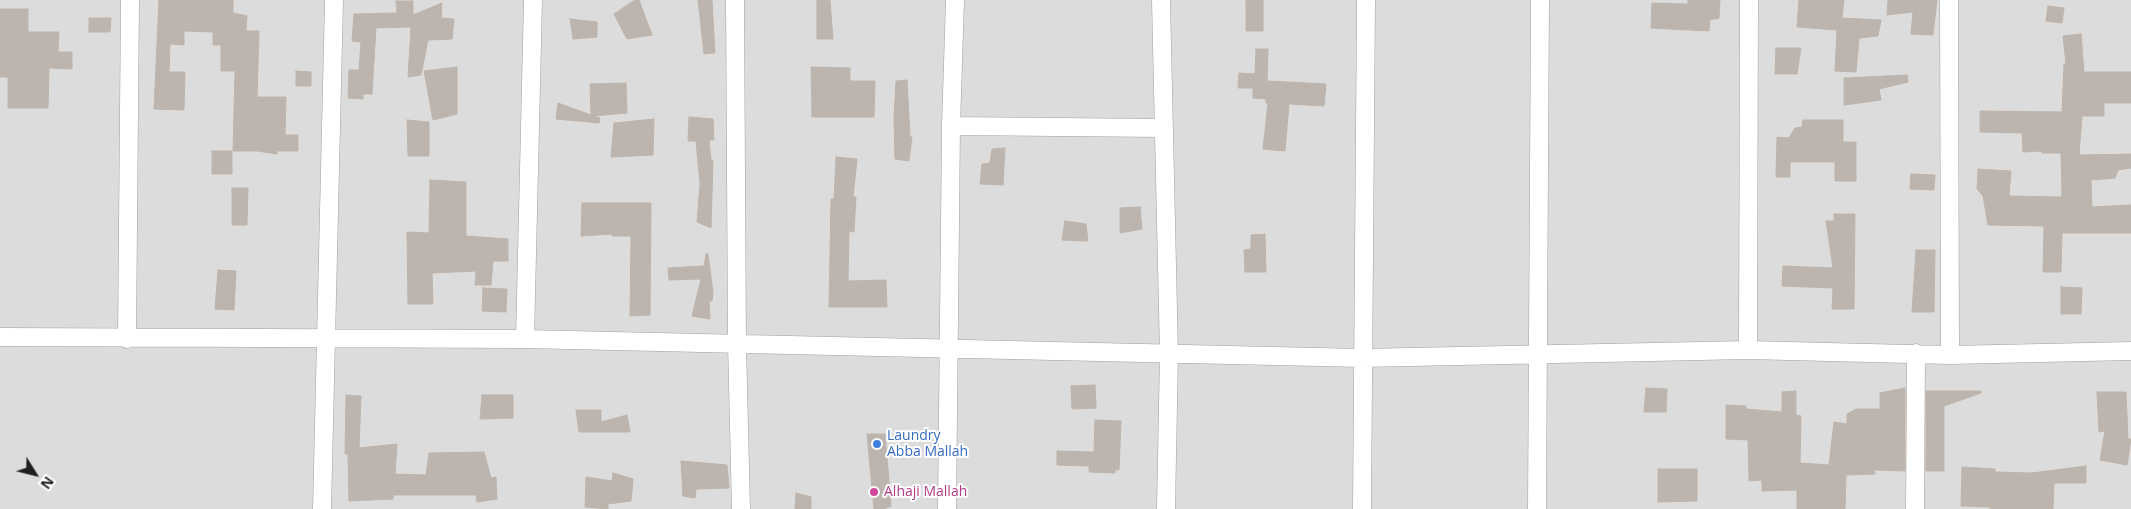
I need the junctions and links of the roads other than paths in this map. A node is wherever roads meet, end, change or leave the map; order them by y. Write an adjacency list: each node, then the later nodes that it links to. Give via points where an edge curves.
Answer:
1 (130, 0): 15 (street)
2 (334, 0): 14 (street)
3 (533, 0): 16 (street)
4 (735, 0): 17 (street)
5 (954, 0): 11 (street)
6 (1161, 0): 12 (street)
7 (1366, 0): 25 (street)
8 (1540, 0): 23 (street)
9 (1749, 0): 19 (street)
10 (1949, 0): 24 (street)
11 (951, 126): 12 (street); 18 (street)
12 (1163, 128): 22 (street)
13 (0, 337): 15 (street)
14 (327, 338): 15 (street); 16 (street); 26 (street)
15 (127, 339)
16 (525, 339): 17 (street)
17 (738, 344): 18 (street); 27 (street)
18 (949, 349): 22 (street); 28 (street)
19 (1748, 350): 21 (street); 23 (street)
20 (2131, 352): 24 (street)
21 (1916, 353): 24 (street); 32 (street)
22 (1169, 354): 25 (street); 29 (street)
23 (1538, 354): 25 (street); 31 (street)
24 (1950, 355)
25 (1362, 358): 30 (street)
26 (322, 509)
27 (742, 509)
28 (947, 509)
29 (1166, 509)
30 (1362, 509)
31 (1537, 509)
32 (1915, 509)

